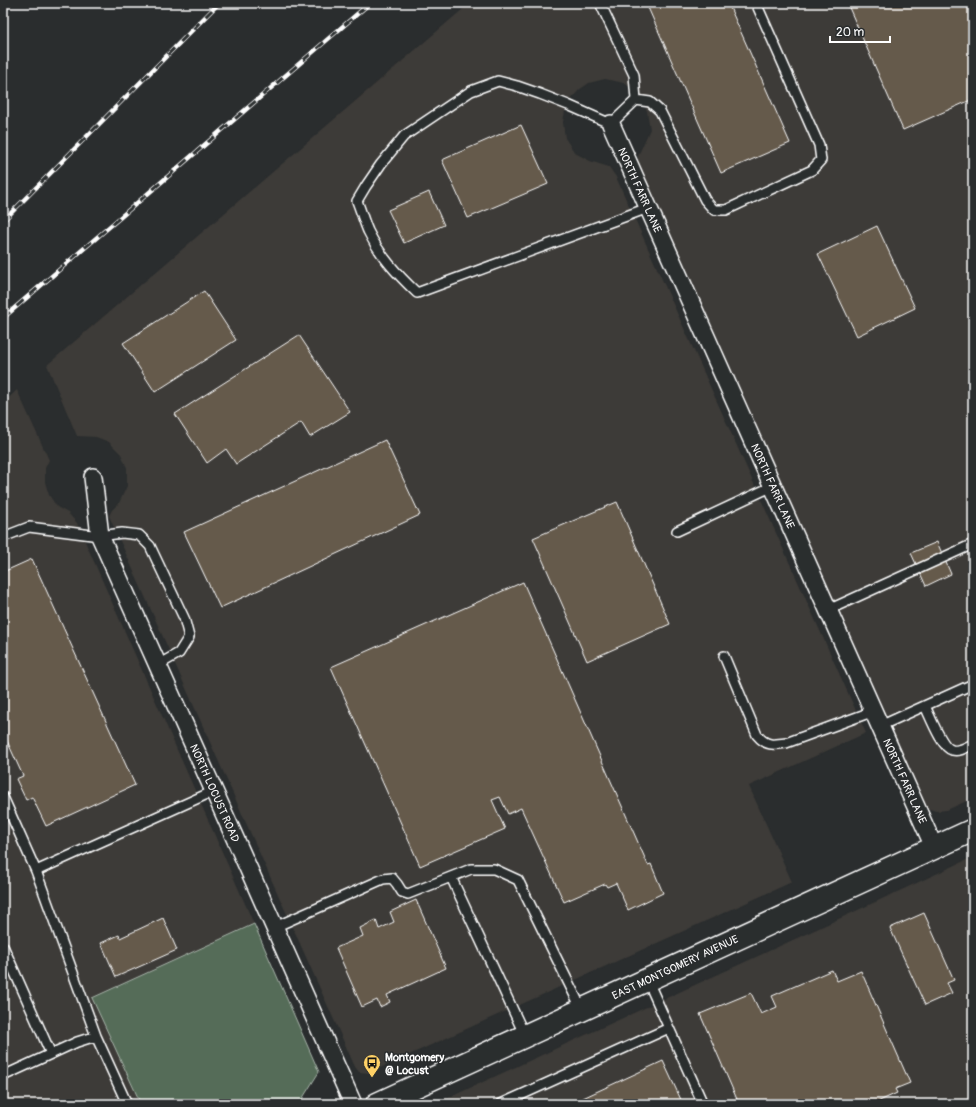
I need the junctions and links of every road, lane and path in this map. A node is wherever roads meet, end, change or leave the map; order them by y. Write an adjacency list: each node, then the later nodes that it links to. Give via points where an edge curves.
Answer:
1 (600, 3): 3 (lane, via 634,75)
2 (756, 3): 3 (lane, via 819,145 821,160 812,170 726,210 714,210 705,200 660,111 650,102)
3 (636, 100): 4 (lane)
4 (610, 124): 5 (street, NORTH FARR LANE); 5 (lane, via 540,94 498,81 471,91 404,136 357,201 381,254 397,275 417,293)
5 (648, 208): 7 (street, NORTH FARR LANE)
6 (93, 477): 9 (street, NORTH LOCUST ROAD)
7 (773, 486): 8 (lane); 12 (street, NORTH FARR LANE)
8 (677, 531)
9 (100, 536): 10 (lane, via 29,527); 14 (street, NORTH LOCUST ROAD); 14 (lane, via 122,533 139,535 150,546 184,618 189,637 179,653)
10 (3, 537)
11 (973, 544): 12 (lane)
12 (828, 610): 17 (street, NORTH FARR LANE)
13 (724, 656): 17 (lane, via 762,742 772,745 786,743)
14 (158, 665): 19 (street, NORTH LOCUST ROAD)
15 (973, 684): 16 (lane)
16 (925, 706): 17 (lane); 18 (lane, via 945,746 959,750)
17 (877, 719): 22 (street, NORTH FARR LANE)
18 (973, 744)
19 (214, 790): 23 (lane); 25 (street, NORTH LOCUST ROAD)
20 (3, 796): 23 (lane)
21 (972, 834): 22 (main road, EAST MONTGOMERY AVENUE)
22 (934, 847): 27 (main road, EAST MONTGOMERY AVENUE)
23 (36, 871): 30 (lane)
24 (451, 877): 25 (lane, via 408,894 402,892 392,878 383,879); 28 (lane, via 471,869 494,869 518,880); 31 (lane)
25 (275, 927): 35 (street, NORTH LOCUST ROAD)
26 (3, 946): 32 (lane)
27 (647, 979): 28 (main road, EAST MONTGOMERY AVENUE); 29 (lane)
28 (582, 1010): 31 (main road, EAST MONTGOMERY AVENUE)
29 (669, 1028): 37 (lane); 38 (lane)
30 (96, 1036): 32 (lane); 34 (lane)
31 (525, 1036): 36 (main road, EAST MONTGOMERY AVENUE)
32 (51, 1054): 33 (lane)
33 (3, 1076)
34 (127, 1104)
35 (353, 1104)
36 (378, 1104)
37 (501, 1104)
38 (703, 1104)

